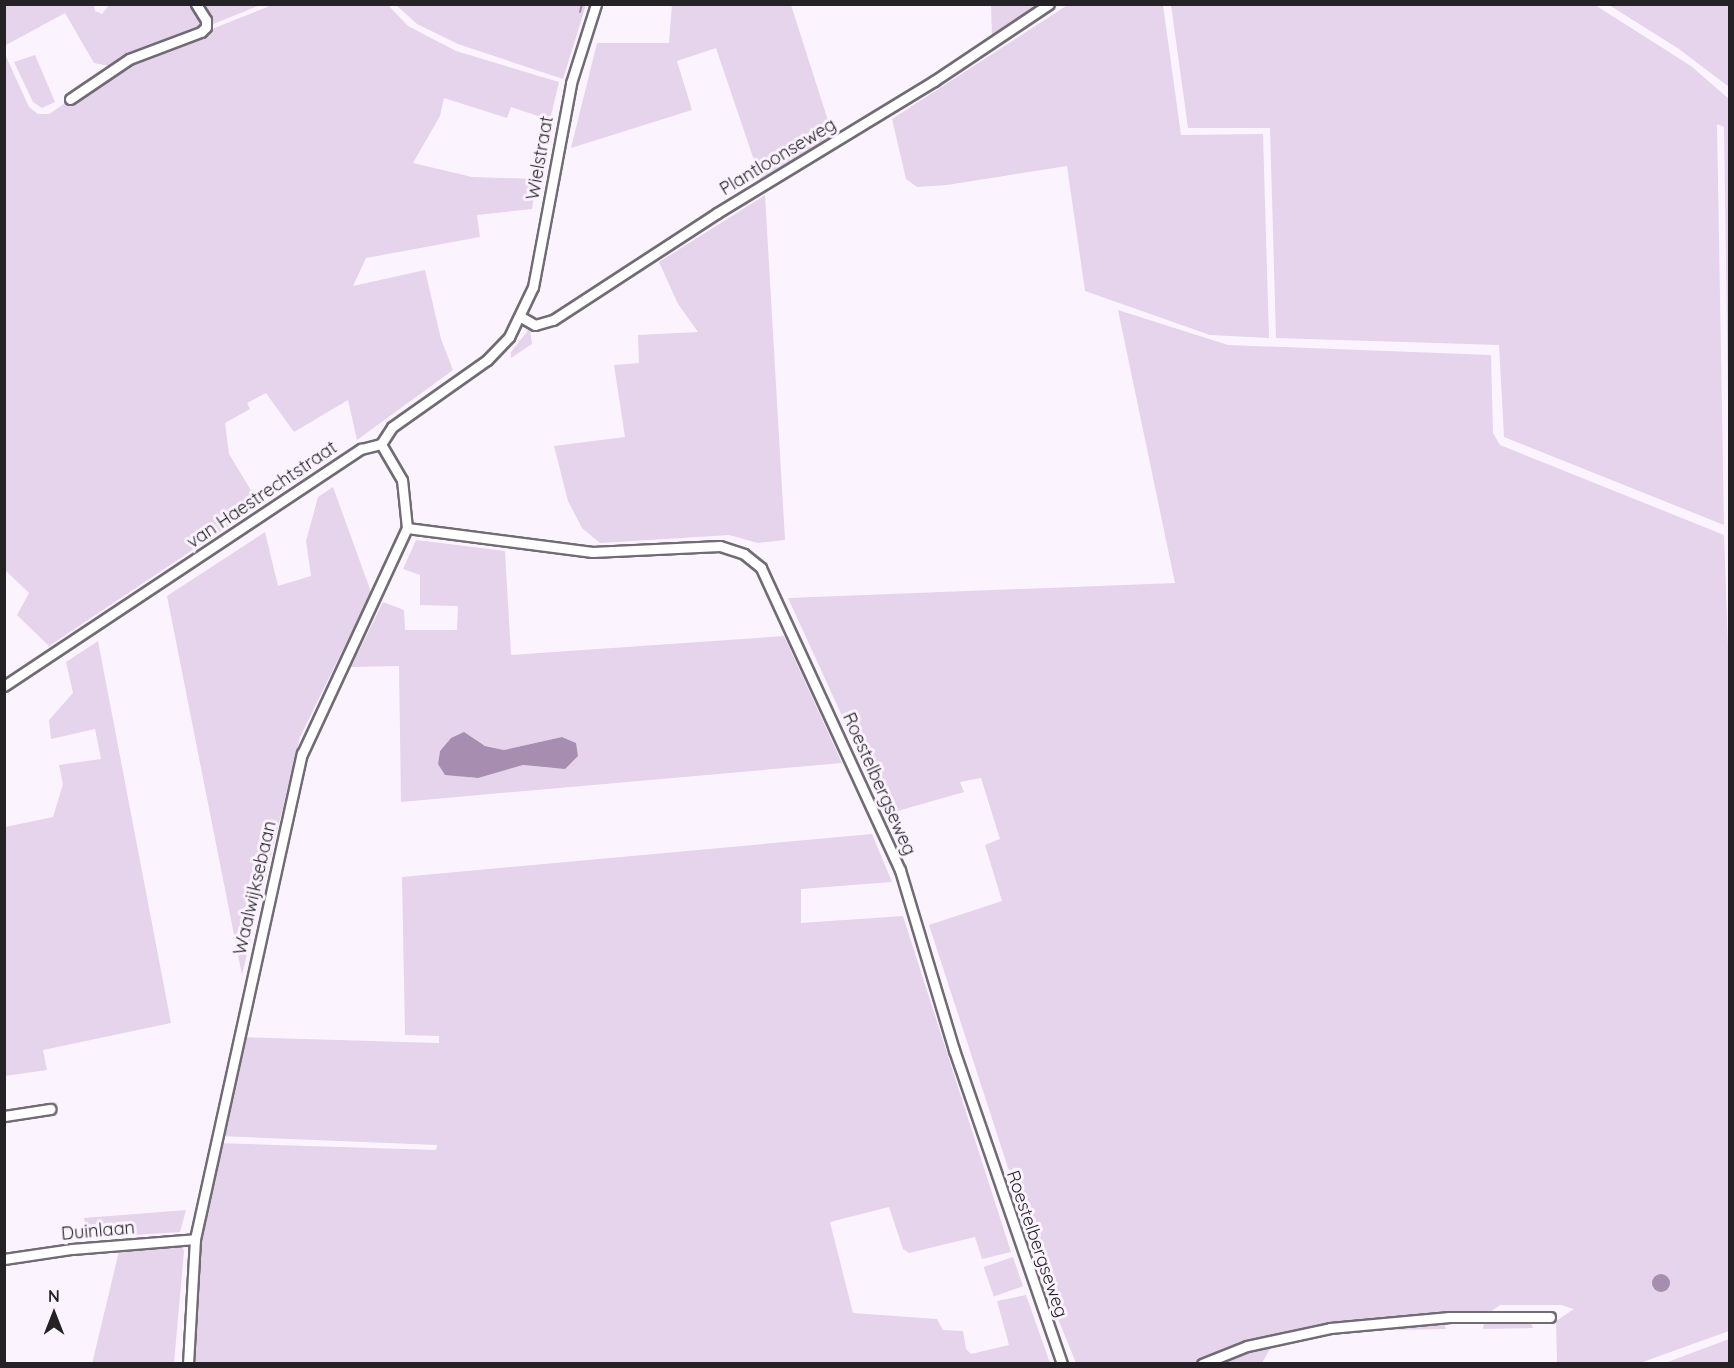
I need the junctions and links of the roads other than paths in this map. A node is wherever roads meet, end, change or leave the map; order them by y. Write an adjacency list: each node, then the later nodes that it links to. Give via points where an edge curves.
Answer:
1 (196, 4): 4 (street, via 206,20 201,32 129,59)
2 (596, 4): 5 (street, Wielstraat, via 571,83 538,268)
3 (1049, 4): 5 (street, Plantloonseweg, via 934,81 717,213 553,320 535,325)
4 (70, 99)
5 (521, 317): 6 (street, van Haestrechtstraat, via 487,360 392,427)
6 (381, 444): 7 (street, via 402,480); 8 (street, van Haestrechtstraat, via 354,454)
7 (407, 528): 11 (street, Waalwijksebaan, via 302,753); 15 (street, Roestelbergseweg, via 592,552 720,546 744,554 761,568 900,870 954,1050)
8 (4, 687)
9 (50, 1109): 10 (street)
10 (4, 1116)
11 (195, 1239): 12 (street, Duinlaan); 14 (street, Waalwijksebaan)
12 (4, 1259)
13 (1551, 1317): 16 (street, via 1449,1317 1330,1328 1247,1346)
14 (188, 1364)
15 (1062, 1364)
16 (1202, 1364)

